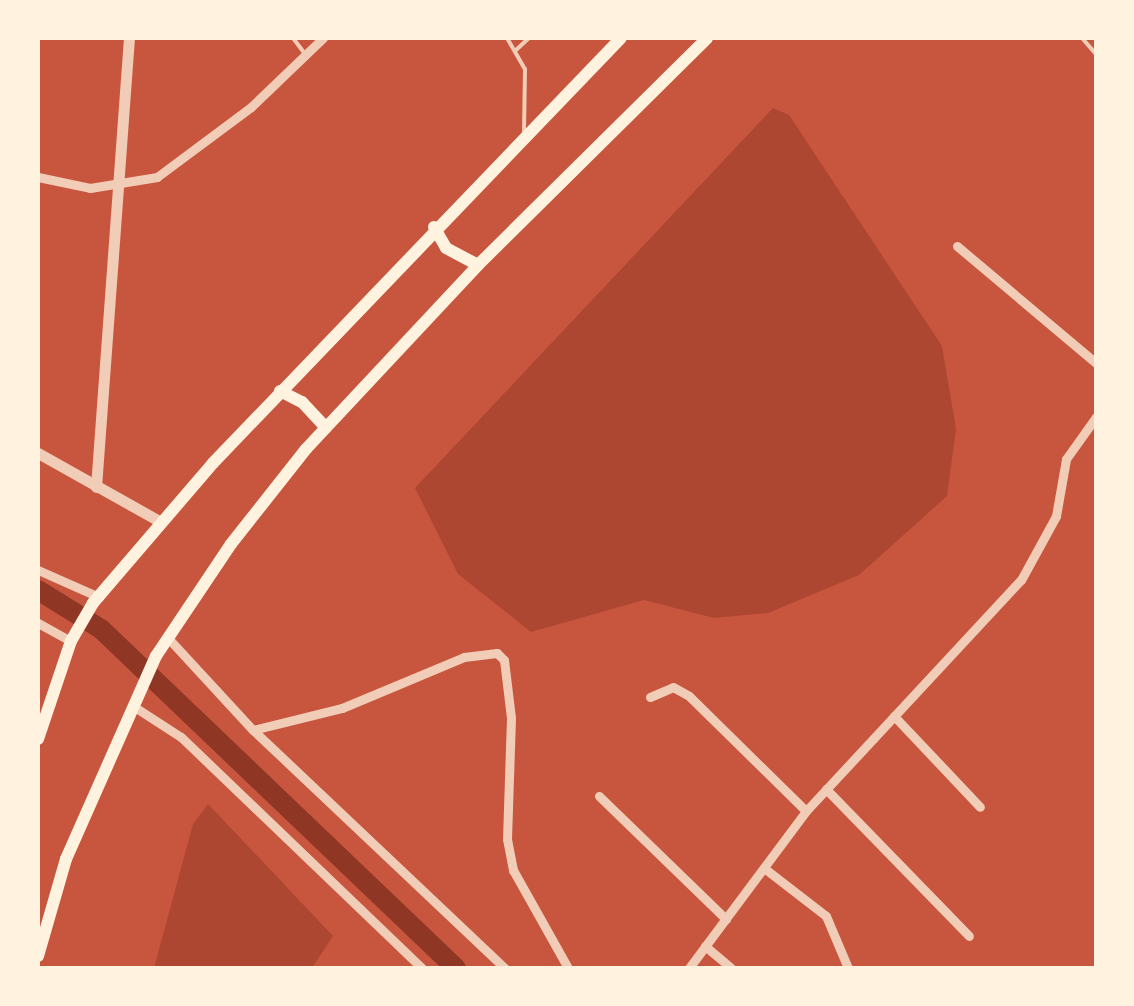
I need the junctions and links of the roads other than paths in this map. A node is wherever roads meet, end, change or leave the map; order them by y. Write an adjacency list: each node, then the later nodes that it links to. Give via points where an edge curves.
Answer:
1 (129, 38): 15 (street)
2 (293, 38): 10 (lane)
3 (322, 38): 10 (street)
4 (507, 38): 9 (lane)
5 (529, 38): 9 (lane)
6 (621, 38): 12 (main road)
7 (707, 38): 18 (main road)
8 (1082, 38): 11 (lane)
9 (515, 52): 12 (lane, via 526,81)
10 (305, 54): 15 (street, via 187,160 157,177)
11 (1096, 54)
12 (524, 134): 16 (main road)
13 (38, 152): 14 (lane)
14 (38, 177): 15 (street, via 90,188)
15 (119, 185): 24 (street)
16 (434, 227): 18 (main road, via 446,248); 20 (main road)
17 (957, 246): 19 (street)
18 (478, 265): 22 (main road)
19 (1096, 363)
20 (280, 391): 22 (main road, via 302,402); 25 (main road)
21 (1096, 416): 33 (street, via 1066,459 1056,516 1022,580)
22 (326, 428): 30 (main road, via 231,544)
23 (38, 453): 24 (street)
24 (96, 487): 25 (street)
25 (161, 522): 27 (main road)
26 (38, 570): 27 (street)
27 (96, 600): 29 (main road)
28 (38, 623): 29 (street)
29 (74, 634): 35 (main road)
30 (168, 638): 32 (main road); 34 (street)
31 (650, 698): 39 (street, via 672,687 689,696)
32 (133, 706): 42 (main road); 47 (street, via 181,737)
33 (894, 716): 36 (street); 38 (street)
34 (253, 730): 48 (street); 49 (street, via 342,708 464,657 497,653 504,660 511,718 507,839 514,870)
35 (38, 738)
36 (826, 789): 39 (street); 44 (street)
37 (599, 796): 43 (street)
38 (980, 807)
39 (806, 811): 40 (street)
40 (764, 868): 43 (street); 52 (street, via 826,916)
41 (38, 898): 42 (main road)
42 (53, 903): 46 (main road)
43 (726, 919): 45 (street)
44 (969, 936)
45 (706, 946): 50 (street); 51 (street)
46 (38, 956)
47 (422, 968)
48 (505, 968)
49 (568, 968)
50 (689, 968)
51 (731, 968)
52 (848, 968)

